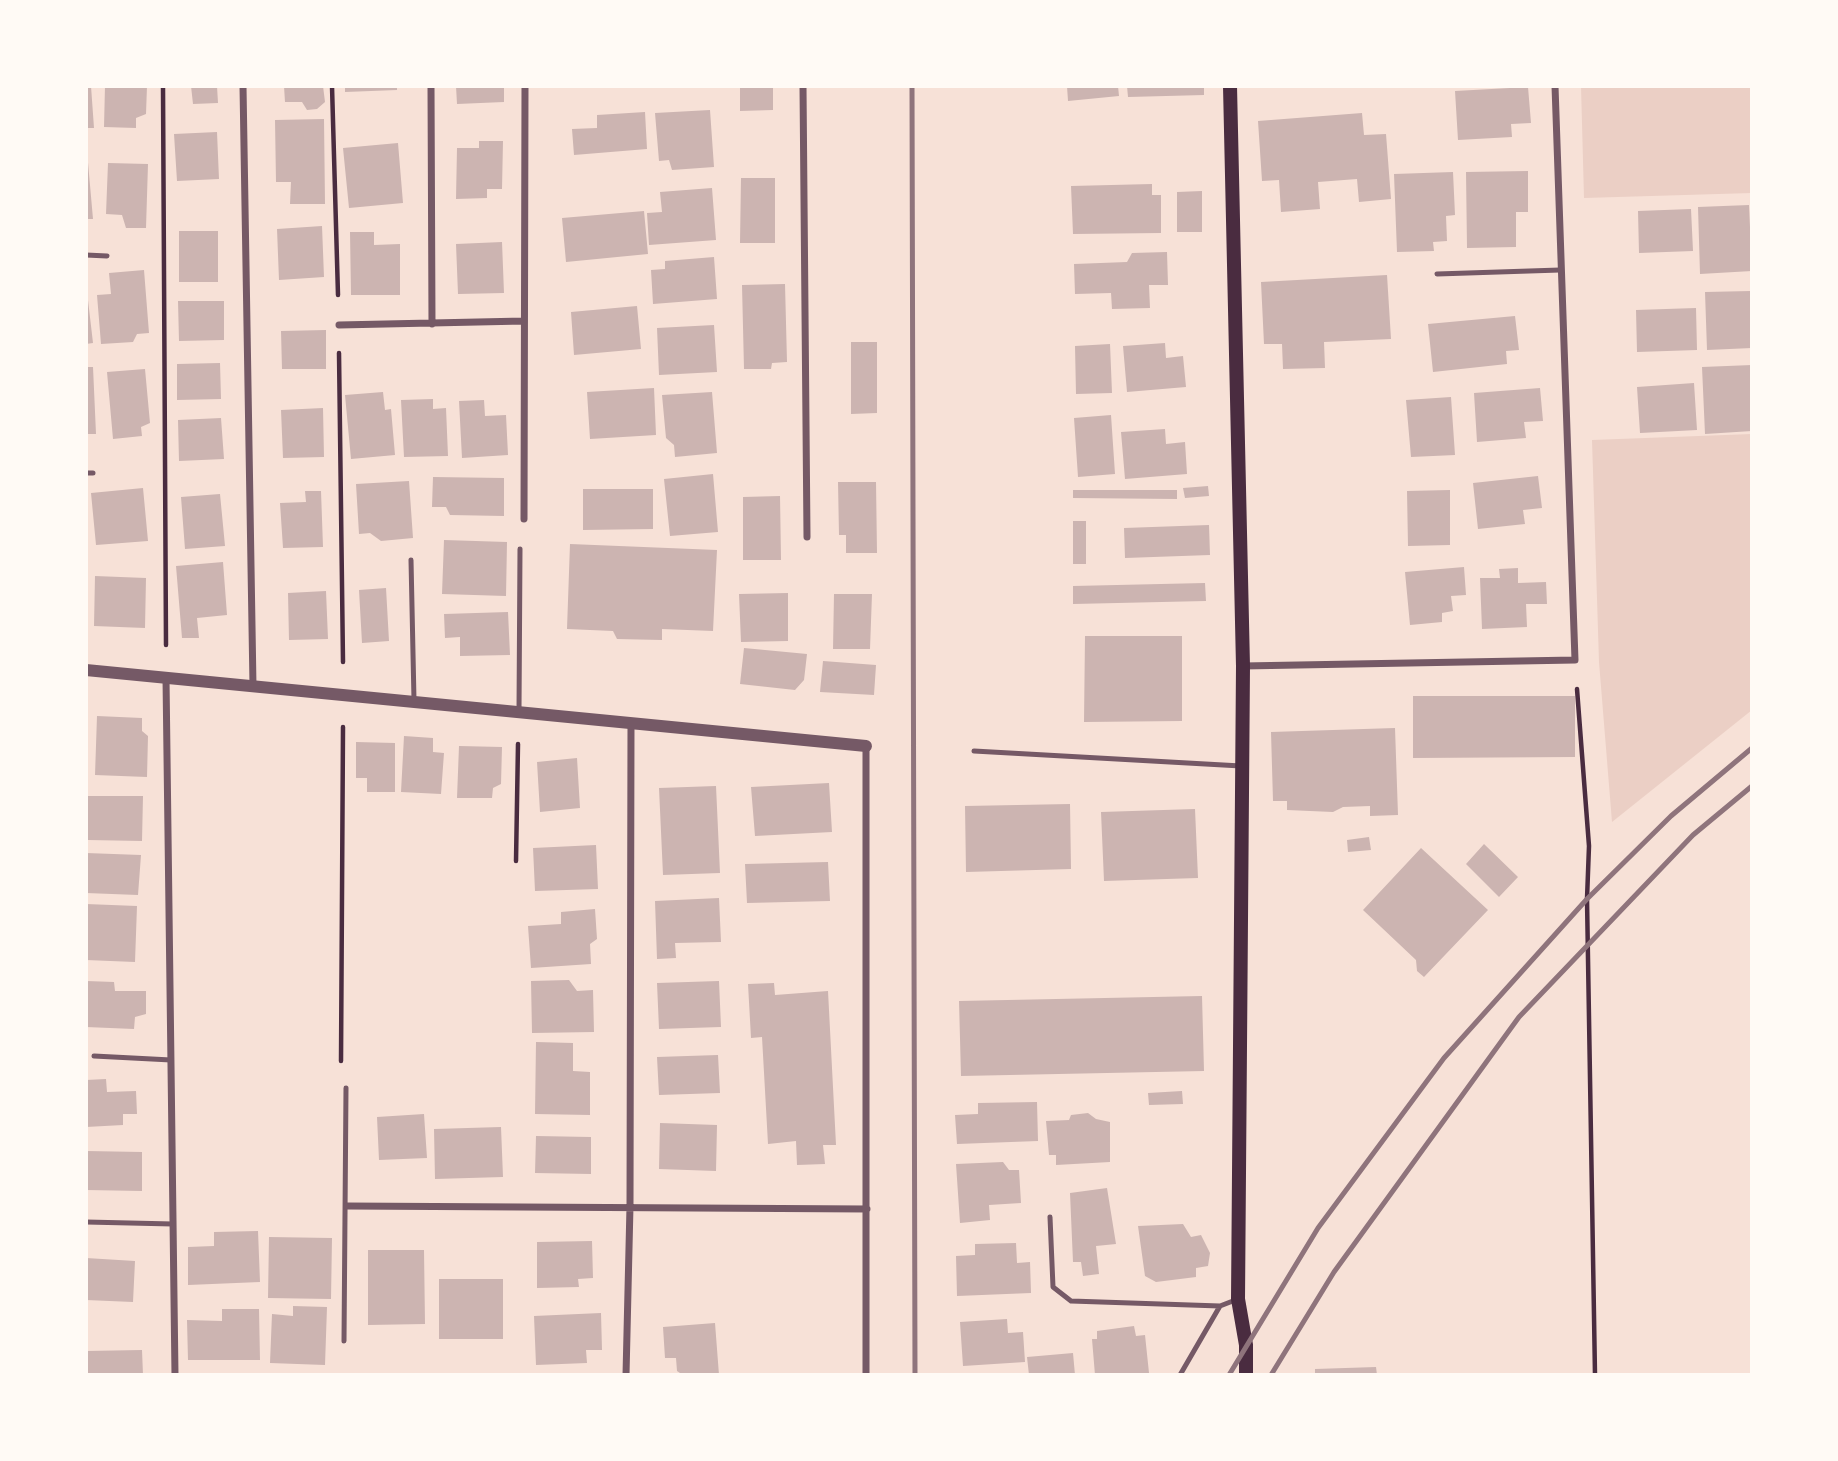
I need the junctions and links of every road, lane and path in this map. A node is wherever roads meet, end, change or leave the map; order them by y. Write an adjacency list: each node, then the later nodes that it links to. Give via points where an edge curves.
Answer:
1 (163, 86): 20 (path)
2 (243, 86): 25 (street)
3 (332, 86): 15 (path)
4 (431, 86): 14 (street)
5 (525, 86): 13 (street)
6 (803, 86): 17 (street)
7 (1230, 86): 22 (main road)
8 (1555, 86): 11 (street)
9 (86, 255): 10 (lane)
10 (107, 256)
11 (1560, 270): 12 (lane); 21 (street)
12 (1437, 274)
13 (524, 321): 14 (street); 16 (street)
14 (432, 324): 15 (street)
15 (339, 325): 26 (path)
16 (524, 519)
17 (807, 537)
18 (520, 549): 28 (lane)
19 (411, 560): 27 (lane)
20 (166, 650)
21 (1575, 660): 22 (street); 51 (path, via 1589,846)
22 (1243, 666): 32 (main road)
23 (86, 670): 24 (street)
24 (166, 678): 25 (street); 35 (street)
25 (253, 686): 26 (street)
26 (343, 695): 27 (street); 36 (path, via 340,1075)
27 (414, 702): 28 (street)
28 (519, 712): 29 (street); 33 (path)
29 (631, 723): 30 (street); 38 (street)
30 (866, 746): 39 (street)
31 (974, 751): 32 (lane)
32 (1241, 766): 43 (main road)
33 (516, 861)
34 (94, 1056): 35 (lane)
35 (171, 1060): 42 (street)
36 (346, 1088): 37 (lane)
37 (347, 1206): 38 (street); 45 (lane)
38 (630, 1206): 39 (street); 47 (street)
39 (867, 1209): 48 (street)
40 (1050, 1217): 44 (lane, via 1052,1287 1072,1301)
41 (86, 1222): 42 (lane)
42 (173, 1224): 46 (street)
43 (1238, 1299): 44 (lane); 50 (main road)
44 (1220, 1306): 49 (lane)
45 (344, 1341)
46 (175, 1375)
47 (626, 1375)
48 (866, 1375)
49 (1180, 1375)
50 (1246, 1375)
51 (1595, 1375)

